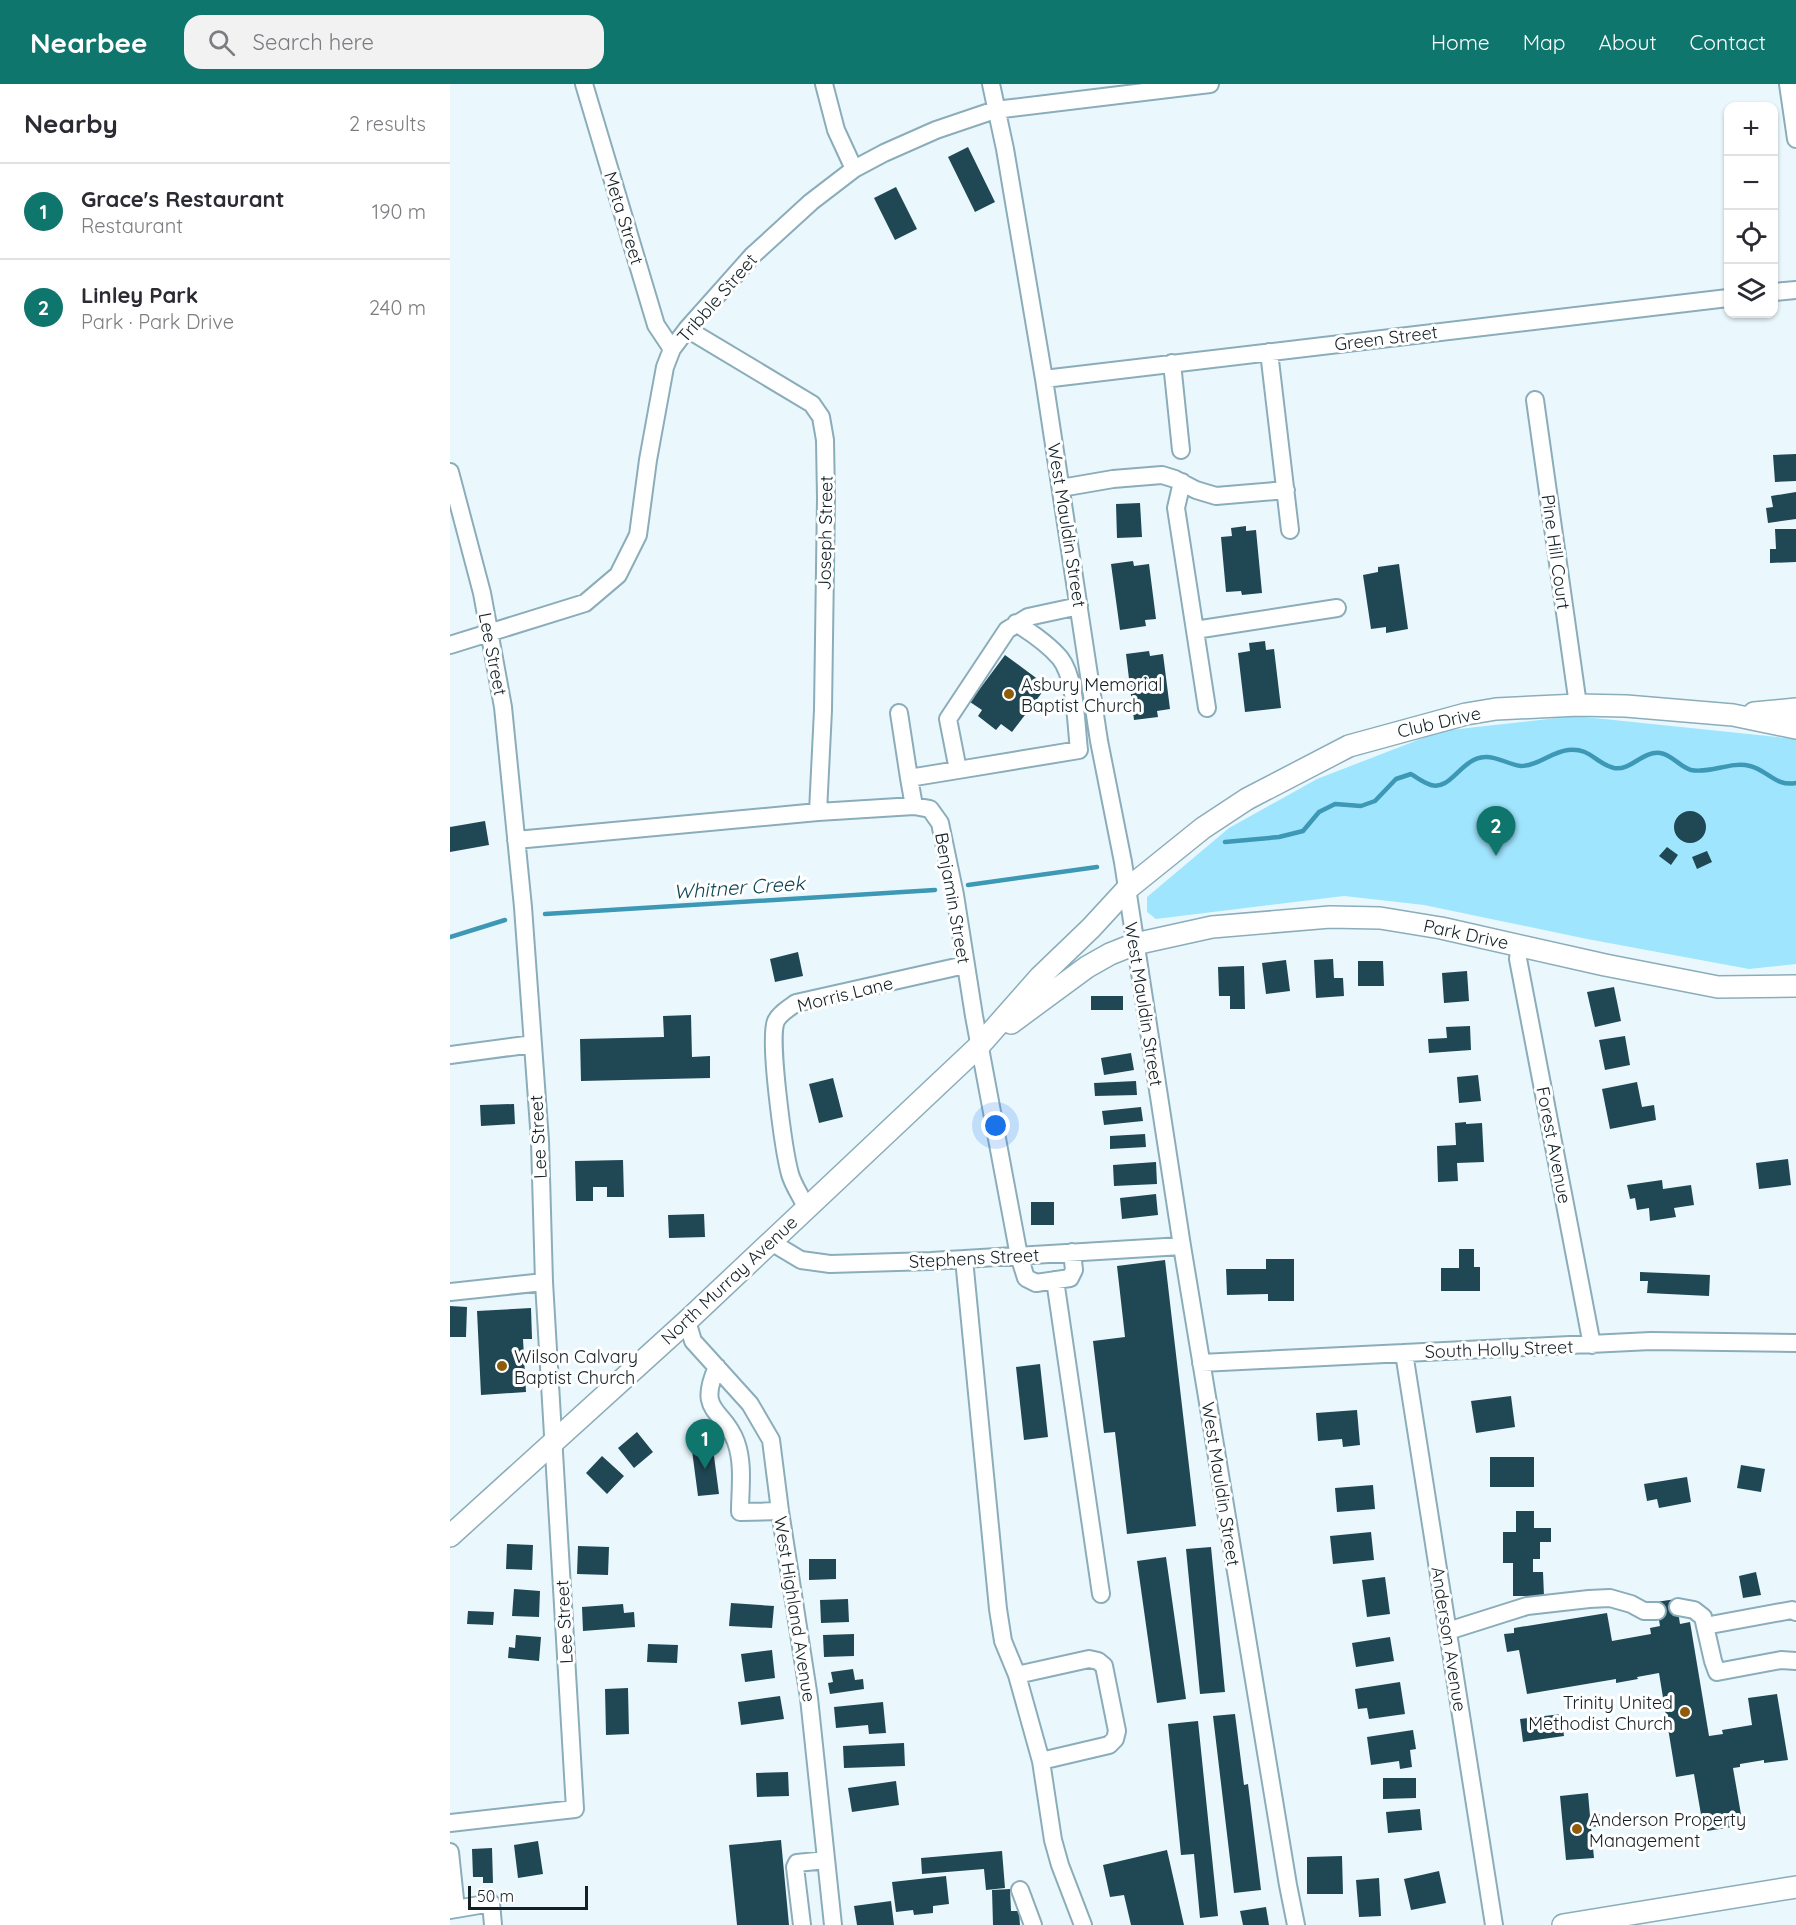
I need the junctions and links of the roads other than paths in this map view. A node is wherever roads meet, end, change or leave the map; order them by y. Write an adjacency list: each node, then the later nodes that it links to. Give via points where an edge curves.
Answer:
1 (584, 84): 13 (street, Meta Street, via 656,325)
2 (824, 84): 8 (street, via 836,130)
3 (991, 84): 6 (street, West Mauldin Street)
4 (1210, 84): 6 (street, Tribble Street)
5 (1788, 84): 7 (street)
6 (995, 110): 8 (street, Tribble Street, via 936,130); 16 (street, West Mauldin Street)
7 (1796, 139)
8 (854, 169): 12 (street, Tribble Street, via 752,256)
9 (1796, 290): 10 (street)
10 (1778, 292)
11 (1724, 298): 14 (street, Green Street)
12 (687, 329): 13 (street, Tribble Street); 39 (street, Joseph Street, via 812,404 822,417 826,498)
13 (672, 349): 28 (street, Tribble Street, via 652,437 638,535 618,575 585,603)
14 (1269, 352): 15 (street, Green Street); 22 (street)
15 (1172, 363): 16 (street, Green Street); 18 (street)
16 (1044, 379): 21 (street, West Mauldin Street)
17 (1535, 399): 30 (street, Pine Hill Court)
18 (1181, 450)
19 (450, 472): 28 (street, Lee Street, via 482,593)
20 (1182, 482): 21 (street, via 1162,475); 22 (street, via 1216,496); 27 (street, via 1176,508)
21 (1061, 488): 24 (street, West Mauldin Street)
22 (1286, 490): 23 (street)
23 (1290, 530)
24 (1079, 606): 26 (street); 41 (street, West Mauldin Street)
25 (1337, 609): 27 (street)
26 (1016, 623): 36 (street, via 1007,630 948,719); 36 (street, via 1061,659 1070,680 1079,750)
27 (1195, 630): 31 (street)
28 (488, 634): 29 (street, Tribble Street); 40 (street, Lee Street, via 503,707)
29 (450, 645)
30 (1578, 705): 34 (main road, Club Drive); 41 (main road, Club Drive, via 1466,714 1349,746 1247,799 1203,828)
31 (1208, 708)
32 (1796, 709): 34 (main road)
33 (899, 713): 37 (street)
34 (1732, 715): 35 (main road, Club Drive)
35 (1796, 728)
36 (958, 770): 37 (street)
37 (909, 778): 38 (street)
38 (914, 806): 39 (street); 44 (street, Benjamin Street, via 930,810 940,824)
39 (818, 812): 40 (street)
40 (516, 840): 46 (street, Lee Street)
41 (1126, 890): 42 (street, West Mauldin Street); 47 (main road, North Murray Avenue)
42 (1135, 944): 43 (main road, Park Drive, via 1212,927 1330,917 1380,918); 47 (main road, North Murray Avenue, via 1087,967); 51 (street, West Mauldin Street)
43 (1520, 946): 45 (main road, Park Drive, via 1718,987); 60 (street, Forest Avenue, via 1518,959)
44 (965, 965): 47 (street, Benjamin Street); 49 (street, Morris Lane, via 796,1003 775,1022 778,1095 790,1174)
45 (1796, 986)
46 (533, 1044): 48 (street); 56 (street, Lee Street)
47 (979, 1046): 49 (main road, North Murray Avenue); 53 (street, Benjamin Street)
48 (450, 1055)
49 (806, 1207): 50 (main road, North Murray Avenue)
50 (771, 1242): 54 (street, Stephens Street, via 801,1260 830,1264); 58 (main road, North Murray Avenue)
51 (1182, 1246): 52 (street, Stephens Street); 62 (street, West Mauldin Street)
52 (1072, 1252): 53 (street, Stephens Street); 55 (street, via 1073,1275)
53 (1019, 1256): 54 (street, Stephens Street); 55 (street, Benjamin Street, via 1031,1282)
54 (964, 1259): 74 (street, via 998,1609 1003,1641)
55 (1054, 1281): 67 (street)
56 (544, 1282): 57 (street); 64 (street, Lee Street)
57 (450, 1292)
58 (687, 1321): 63 (street, West Highland Avenue, via 693,1341); 64 (main road, North Murray Avenue)
59 (1796, 1343): 60 (street, South Holly Street, via 1651,1341)
60 (1592, 1345): 61 (street, South Holly Street)
61 (1404, 1353): 62 (street, South Holly Street); 72 (street, Anderson Avenue)
62 (1202, 1363): 88 (street, West Mauldin Street)
63 (717, 1367): 65 (street, West Highland Avenue, via 750,1404 771,1440); 65 (street, via 711,1381 711,1406 737,1443 740,1512)
64 (553, 1444): 66 (main road, North Murray Avenue); 76 (street, Lee Street, via 575,1809)
65 (780, 1511): 78 (street, West Highland Avenue, via 809,1698)
66 (450, 1536)
67 (1101, 1594)
68 (1678, 1607): 71 (street, via 1694,1610)
69 (1657, 1611): 72 (street, via 1644,1611 1610,1598 1588,1599 1527,1606)
70 (1796, 1612): 71 (street)
71 (1706, 1626): 73 (street, via 1717,1672 1781,1660)
72 (1448, 1631): 89 (street, Anderson Avenue)
73 (1796, 1661)
74 (1017, 1675): 75 (street); 75 (street, via 1089,1659 1104,1666 1117,1731 1115,1739 1109,1745)
75 (1041, 1761): 87 (street, via 1055,1848)
76 (450, 1823)
77 (450, 1852): 81 (street)
78 (826, 1860): 84 (street, via 797,1863 795,1867); 85 (street, West Highland Avenue)
79 (1796, 1887): 82 (main road)
80 (1020, 1890): 86 (street)
81 (453, 1910): 83 (street, via 491,1904)
82 (1660, 1917): 90 (main road)
83 (494, 1925)
84 (802, 1925)
85 (832, 1925)
86 (1033, 1925)
87 (1083, 1925)
88 (1296, 1925)
89 (1494, 1925)
90 (1563, 1925)

